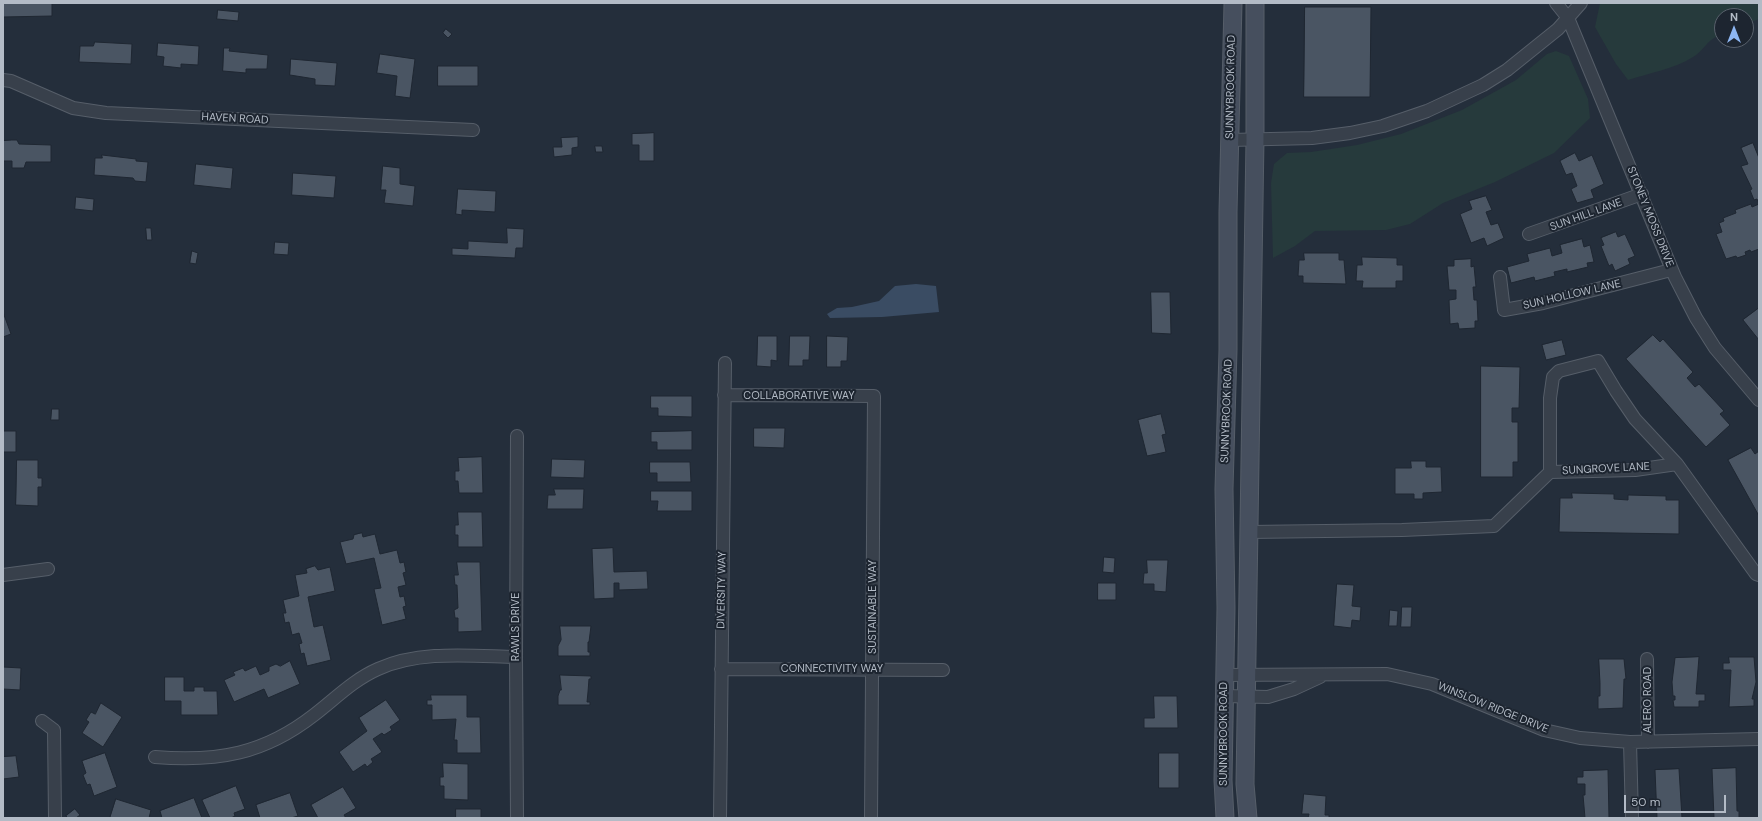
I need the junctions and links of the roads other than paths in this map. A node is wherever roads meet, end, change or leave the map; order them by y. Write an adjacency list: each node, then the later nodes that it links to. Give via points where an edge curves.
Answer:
1 (1232, 3): 9 (main road, SUNNYBROOK ROAD)
2 (1255, 3): 8 (main road, SUNNYBROOK ROAD)
3 (1556, 3): 5 (street, STONEY MOSS DRIVE)
4 (1581, 3): 5 (street)
5 (1568, 18): 8 (street, via 1507,70 1483,86 1427,111 1383,126 1350,133 1312,138); 10 (street, STONEY MOSS DRIVE)
6 (3, 80): 7 (street, HAVEN ROAD, via 11,80 73,108 106,113)
7 (473, 130)
8 (1256, 139): 9 (street); 21 (main road, SUNNYBROOK ROAD)
9 (1230, 140): 30 (main road, SUNNYBROOK ROAD, via 1224,489)
10 (1642, 194): 11 (street, SUN HILL LANE); 12 (street, STONEY MOSS DRIVE)
11 (1530, 234)
12 (1671, 270): 13 (street, SUN HOLLOW LANE, via 1543,304 1504,310); 17 (street, STONEY MOSS DRIVE, via 1715,348)
13 (1500, 278)
14 (725, 363): 15 (street, DIVERSITY WAY)
15 (724, 395): 16 (street, COLLABORATIVE WAY); 27 (street, DIVERSITY WAY)
16 (874, 396): 28 (street, SUSTAINABLE WAY)
17 (1759, 400)
18 (517, 436): 25 (street, RAWLS DRIVE)
19 (1677, 464): 20 (street, SUNGROVE LANE, via 1635,470); 20 (street, via 1636,420 1598,361 1559,371 1552,377); 24 (street)
20 (1550, 472): 21 (street, SUNGROVE LANE, via 1494,526)
21 (1249, 532): 31 (main road, SUNNYBROOK ROAD)
22 (48, 568): 23 (street)
23 (3, 575)
24 (1759, 575)
25 (516, 657): 39 (street, via 437,656 393,664 357,681 297,728 257,748 208,758); 41 (street, RAWLS DRIVE)
26 (1647, 658): 38 (street, ALERO ROAD)
27 (721, 669): 28 (street, CONNECTIVITY WAY); 42 (street, DIVERSITY WAY)
28 (872, 669): 29 (street, CONNECTIVITY WAY); 43 (street, SUSTAINABLE WAY)
29 (943, 670)
30 (1224, 675): 31 (street, WINSLOW RIDGE DRIVE); 33 (main road, SUNNYBROOK ROAD)
31 (1248, 676): 32 (street, WINSLOW RIDGE DRIVE); 34 (main road, SUNNYBROOK ROAD)
32 (1323, 676): 34 (street, WINSLOW RIDGE DRIVE, via 1268,697); 37 (street, WINSLOW RIDGE DRIVE, via 1387,674 1424,682 1544,730 1580,738)
33 (1224, 696): 34 (street, WINSLOW RIDGE DRIVE); 44 (main road, SUNNYBROOK ROAD)
34 (1247, 697): 45 (main road, SUNNYBROOK ROAD, via 1245,784)
35 (42, 721): 40 (street, via 54,730)
36 (1759, 739): 38 (street, WINSLOW RIDGE DRIVE)
37 (1630, 742): 38 (street, WINSLOW RIDGE DRIVE); 46 (street)
38 (1648, 742)
39 (155, 757)
40 (55, 818)
41 (517, 818)
42 (720, 818)
43 (871, 818)
44 (1225, 818)
45 (1248, 818)
46 (1632, 818)

